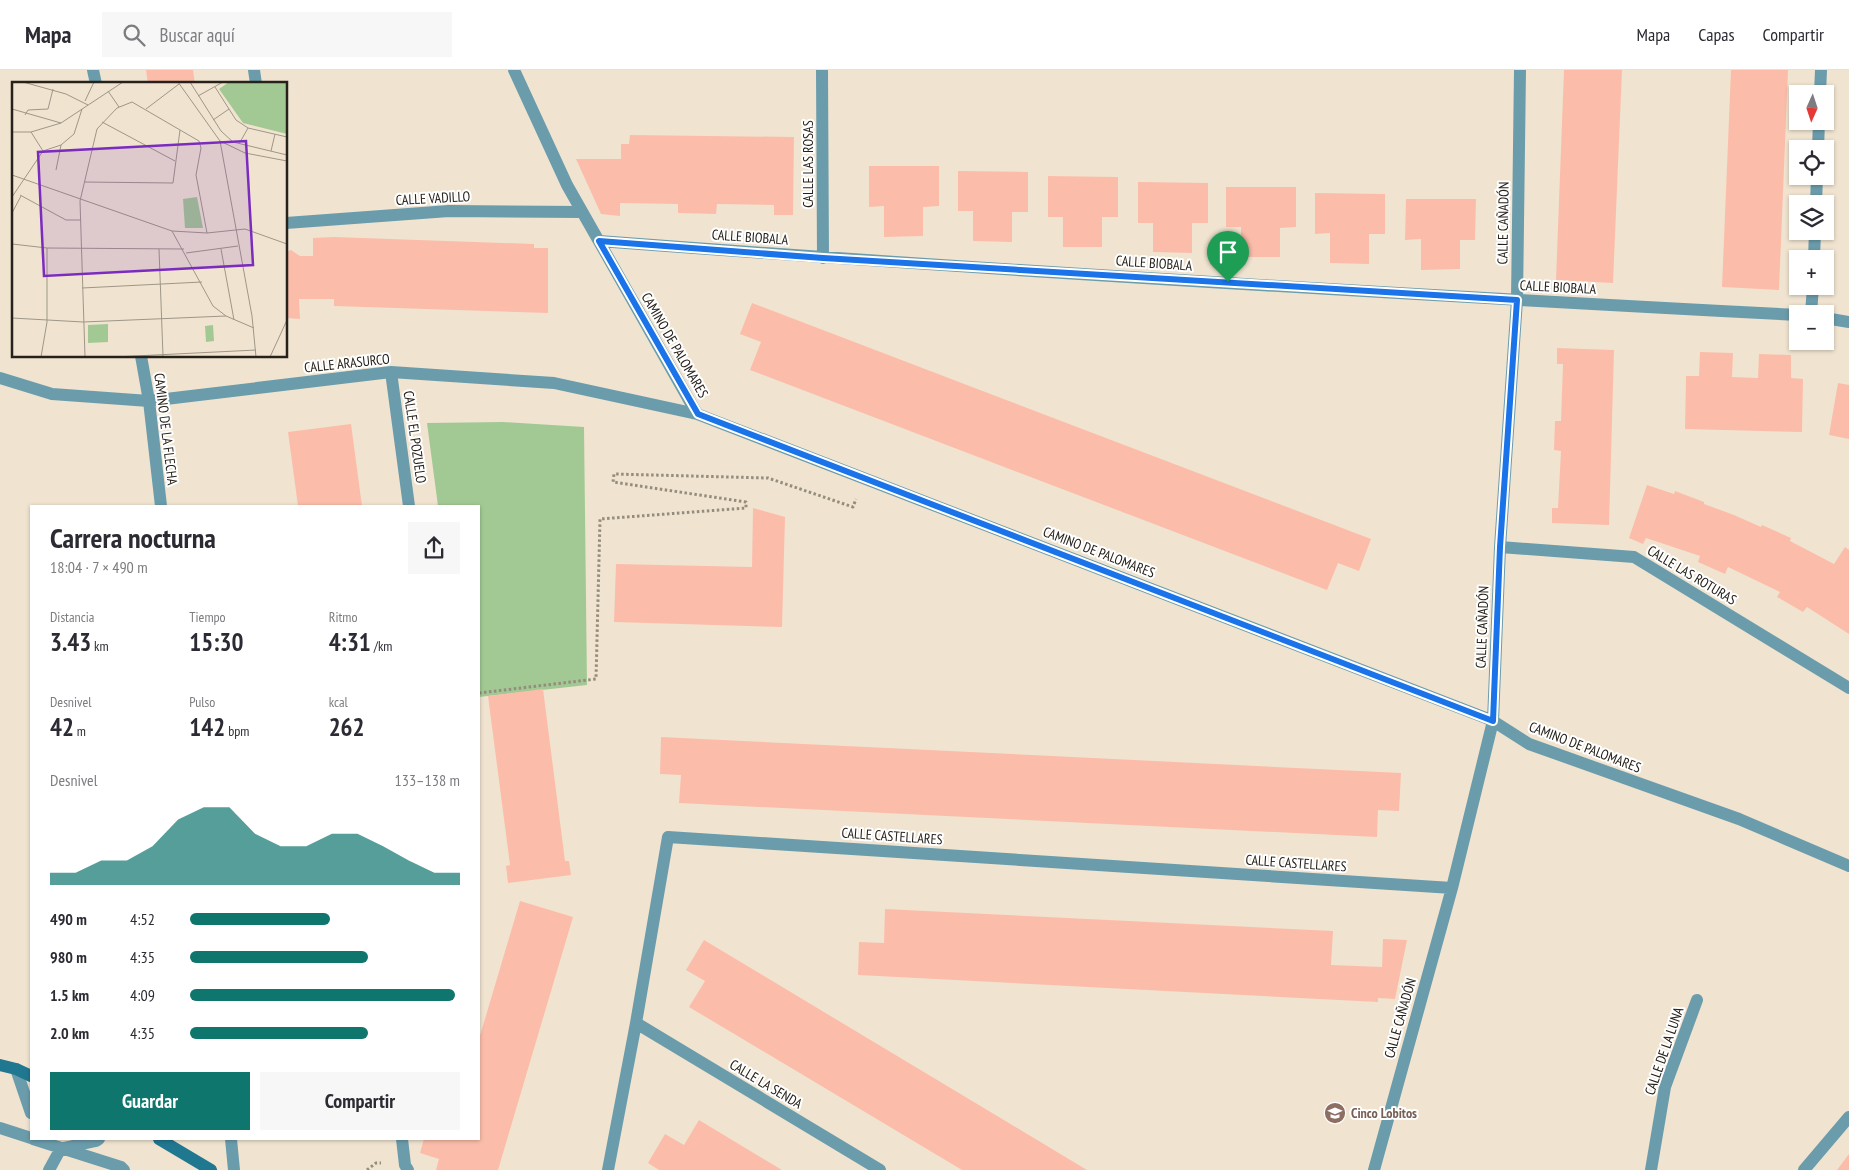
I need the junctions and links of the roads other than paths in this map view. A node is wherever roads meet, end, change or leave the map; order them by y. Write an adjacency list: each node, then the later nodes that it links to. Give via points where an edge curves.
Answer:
1 (514, 70): 6 (street, CAMINO DE PALOMARES)
2 (822, 70): 9 (street, CALLE LAS ROSAS)
3 (1520, 70): 10 (street, CALLE CAÑADÓN)
4 (1821, 70): 5 (street)
5 (1820, 85)
6 (582, 212): 7 (street, CALLE VADILLO, via 448,211); 8 (street, CAMINO DE PALOMARES)
7 (288, 223)
8 (599, 241): 9 (street, CALLE BIOBALA); 18 (street, CAMINO DE PALOMARES)
9 (823, 258): 10 (street, CALLE BIOBALA)
10 (1517, 300): 11 (street, CALLE BIOBALA); 21 (street, CALLE CAÑADÓN)
11 (1789, 315)
12 (1834, 320): 13 (street)
13 (1849, 322)
14 (141, 358): 17 (street, CAMINO DE LA FLECHA)
15 (391, 372): 17 (street, CALLE ARASURCO); 18 (street, CALLE ARASURCO, via 554,383); 20 (street, CALLE EL POZUELO)
16 (0, 378): 17 (street, CALLE ARASURCO, via 52,394)
17 (149, 401): 19 (street, CAMINO DE LA FLECHA)
18 (698, 414): 23 (street, CAMINO DE PALOMARES)
19 (161, 505)
20 (409, 505)
21 (1500, 547): 22 (street, CALLE LAS ROTURAS, via 1634,557); 23 (street, CALLE CAÑADÓN)
22 (1849, 688)
23 (1493, 721): 24 (street, CAMINO DE PALOMARES, via 1528,744 1739,819); 25 (street, CALLE CAÑADÓN)
24 (1849, 866)
25 (1452, 888): 27 (street, CALLE CASTELLARES, via 668,837); 48 (street, CALLE CAÑADÓN)
26 (1698, 1000): 49 (street, CALLE DE LA LUNA, via 1665,1087)
27 (636, 1023): 46 (street, CALLE CASTELLARES); 47 (street, CALLE LA SENDA)
28 (0, 1065): 29 (main road)
29 (16, 1069): 30 (main road); 31 (street)
30 (30, 1076)
31 (30, 1110)
32 (1849, 1117): 50 (street)
33 (0, 1128): 34 (street)
34 (30, 1137)
35 (42, 1140): 40 (street)
36 (98, 1140): 40 (street)
37 (161, 1140): 43 (main road)
38 (231, 1140): 44 (street)
39 (402, 1140): 45 (street)
40 (57, 1143): 41 (street); 42 (street)
41 (49, 1170)
42 (124, 1170)
43 (211, 1170)
44 (234, 1170)
45 (408, 1170)
46 (608, 1170)
47 (880, 1170)
48 (1374, 1170)
49 (1650, 1170)
50 (1804, 1170)

